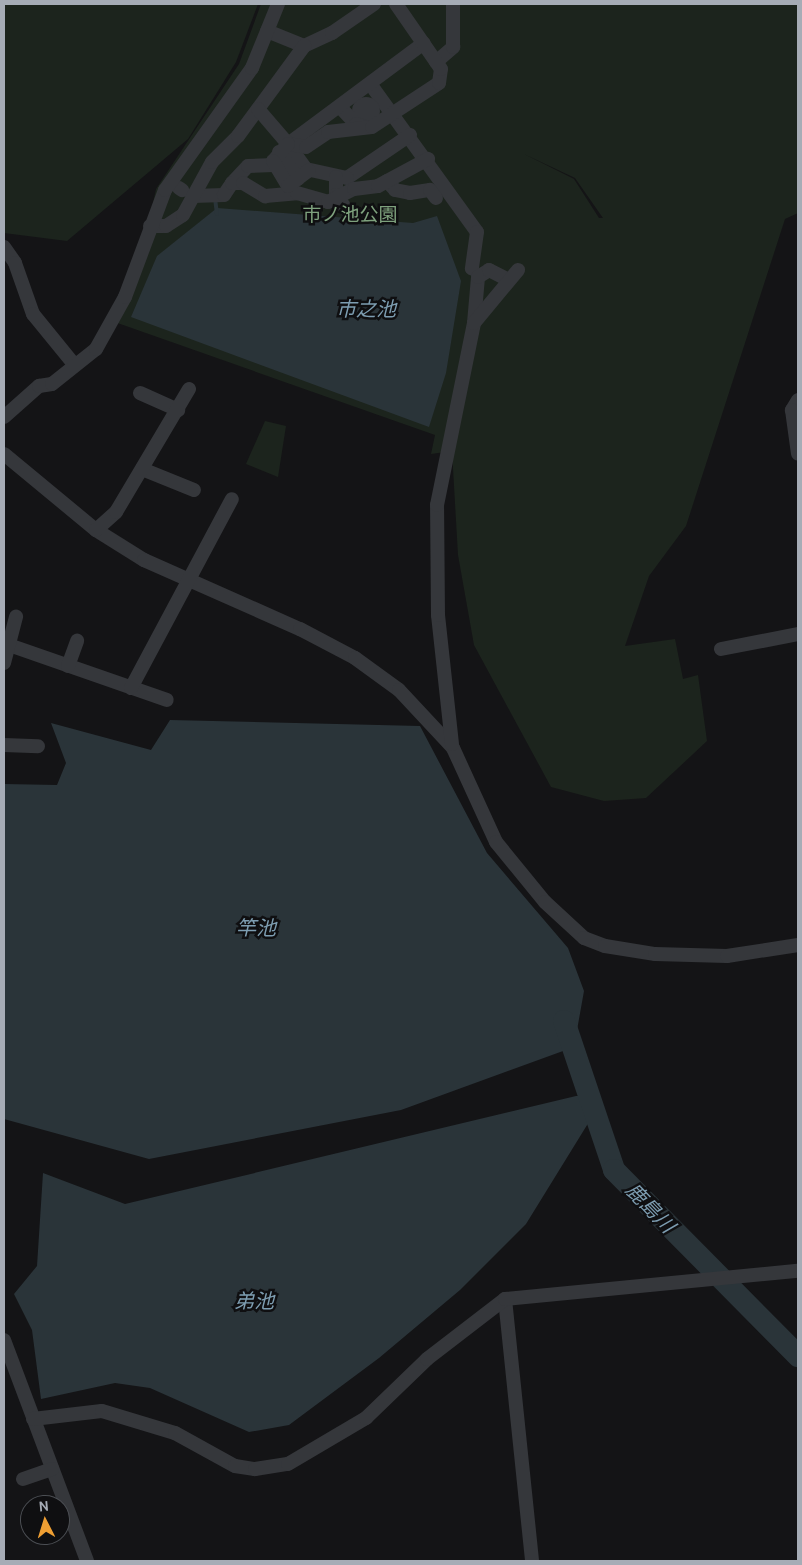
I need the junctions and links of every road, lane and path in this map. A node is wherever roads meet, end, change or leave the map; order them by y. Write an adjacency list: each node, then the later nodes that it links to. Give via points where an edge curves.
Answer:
1 (278, 4): 5 (street)
2 (374, 4): 7 (street, via 332,33)
3 (396, 4): 6 (street)
4 (453, 4): 8 (street, via 453,47)
5 (267, 31): 7 (street); 26 (street, via 231,101 165,190)
6 (424, 43): 8 (street); 9 (street)
7 (304, 46): 10 (street)
8 (436, 62): 13 (street, via 442,75 439,83)
9 (371, 85): 11 (street); 12 (street); 13 (street)
10 (258, 110): 16 (street, bridge); 23 (street, via 212,162)
11 (335, 110): 12 (street); 14 (street); 16 (street)
12 (366, 114): 13 (street); 14 (street)
13 (394, 114): 15 (street)
14 (339, 130): 16 (street, via 328,132 306,147)
15 (410, 135): 17 (street); 19 (street, via 352,177)
16 (280, 154): 21 (street); 21 (street, bridge); 22 (street, via 248,166)
17 (428, 159): 18 (street); 20 (street)
18 (437, 173): 20 (street, via 427,180 434,193 430,190 410,193 395,190); 28 (street, via 476,232)
19 (336, 177): 21 (street); 24 (street)
20 (386, 181): 24 (street)
21 (297, 182): 22 (street, via 272,197 246,184); 24 (street, via 322,203)
22 (232, 183): 23 (street, via 224,195)
23 (191, 194): 26 (street, via 174,221)
24 (337, 198): 25 (street)
25 (349, 213)
26 (150, 226): 30 (street, via 105,334 96,349)
27 (4, 247): 30 (street, via 15,264 33,314)
28 (472, 269)
29 (474, 324): 29 (street, via 513,275 489,270 478,278); 54 (street, via 437,505 438,615)
30 (73, 363): 35 (street, via 52,384 39,386)
31 (189, 390): 34 (street)
32 (140, 393): 34 (street)
33 (798, 400): 37 (street, via 792,416)
34 (178, 410): 38 (street)
35 (4, 417)
36 (4, 454): 41 (street)
37 (798, 454)
38 (142, 469): 39 (street); 41 (street, via 116,512)
39 (193, 490)
40 (232, 499): 42 (street)
41 (96, 530): 42 (street, via 144,560)
42 (187, 578): 50 (street); 54 (street, via 355,658 398,690)
43 (16, 617): 46 (street)
44 (798, 634): 47 (street)
45 (77, 641): 49 (street)
46 (9, 645): 48 (street); 49 (street)
47 (721, 650)
48 (4, 663)
49 (68, 666): 50 (street)
50 (131, 688): 51 (street)
51 (167, 700)
52 (4, 745): 53 (street)
53 (38, 746)
54 (453, 748): 55 (street, via 496,842 545,902 584,938 628,951 727,956)
55 (798, 946)
56 (798, 1271): 57 (street)
57 (505, 1299): 59 (street, via 427,1359 366,1418 288,1464 255,1469 235,1466 175,1433 102,1411); 63 (street)
58 (4, 1340): 59 (street)
59 (32, 1419): 60 (street)
60 (52, 1469): 61 (street); 62 (street)
61 (23, 1479)
62 (87, 1561)
63 (532, 1561)

